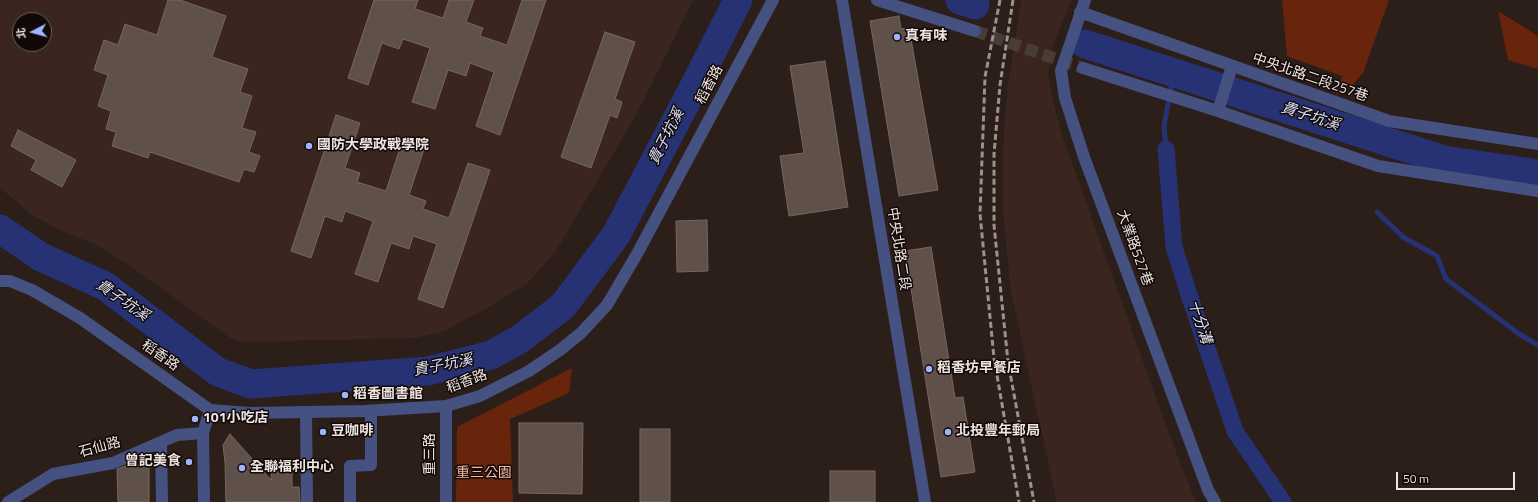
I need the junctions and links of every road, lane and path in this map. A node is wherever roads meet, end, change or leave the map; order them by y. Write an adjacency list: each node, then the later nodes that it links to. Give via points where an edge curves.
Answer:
1 (773, 0): 13 (street, 稻香路, via 607,306 581,333 530,371 480,396)
2 (842, 0): 25 (street, 中央北路二段)
3 (877, 0): 6 (street)
4 (1085, 0): 5 (street, 大業路527巷)
5 (1078, 18): 7 (street, 中央北路二段257巷); 26 (street, 大業路527巷, via 1061,71 1065,98 1084,157 1208,490)
6 (975, 31)
7 (1232, 66): 9 (street); 10 (street, 中央北路二段257巷, via 1389,122)
8 (1083, 68): 9 (street)
9 (1218, 111): 11 (street, via 1378,166)
10 (1538, 144)
11 (1538, 191)
12 (0, 281): 14 (street, 稻香路, via 10,281 32,290 80,318)
13 (446, 406): 15 (street, 稻香路); 24 (street, 重三路)
14 (210, 410): 16 (street, 稻香路, via 250,413); 17 (street)
15 (371, 411): 16 (street, 稻香路); 23 (street, via 371,465 350,466)
16 (306, 412): 22 (street)
17 (203, 433): 18 (street, 石仙路, via 177,435); 21 (street)
18 (161, 442): 19 (street, 石仙路, via 113,463 53,474); 20 (street)
19 (8, 502)
20 (162, 502)
21 (204, 502)
22 (307, 502)
23 (350, 502)
24 (446, 502)
25 (925, 502)
26 (1215, 502)

